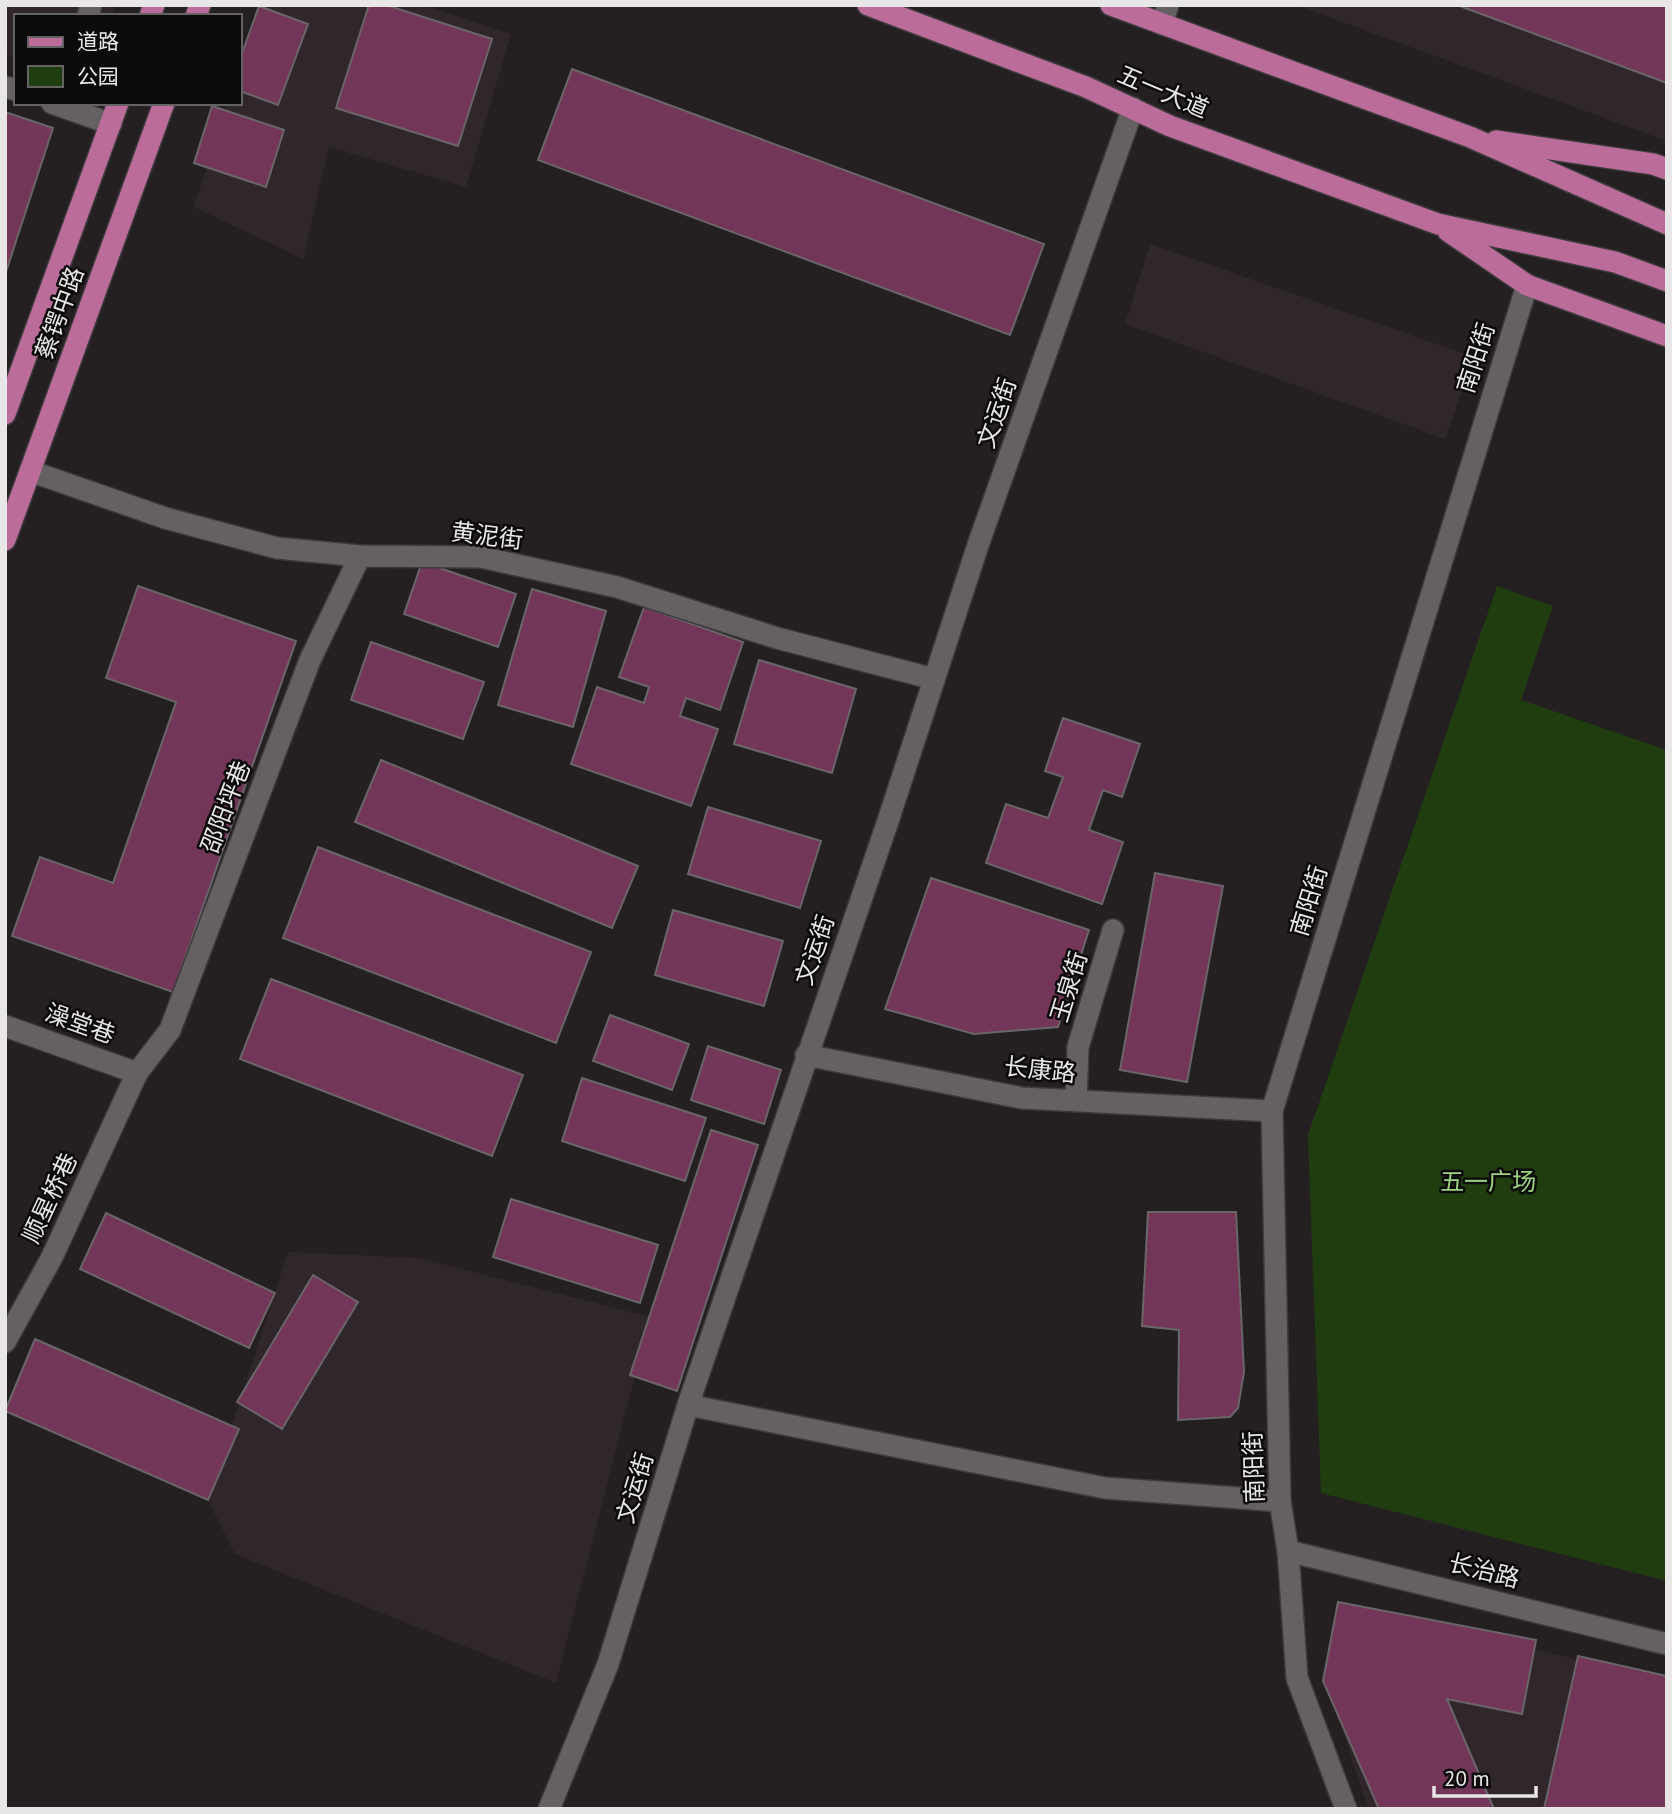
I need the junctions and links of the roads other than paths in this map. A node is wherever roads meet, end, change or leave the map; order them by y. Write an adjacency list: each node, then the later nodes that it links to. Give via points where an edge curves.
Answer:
1 (868, 5): 7 (main road, 五一大道)
2 (1111, 5): 3 (main road)
3 (1165, 15): 9 (main road)
4 (60, 105): 8 (street)
5 (117, 105): 8 (main road, 蔡锷中路)
6 (163, 105): 17 (main road, 蔡锷中路)
7 (1133, 108): 11 (main road, 五一大道, via 1170,126); 20 (street, 文运街)
8 (111, 124): 16 (main road, 蔡锷中路)
9 (1470, 137): 10 (main road); 12 (main road)
10 (1667, 169)
11 (1437, 224): 13 (main road, 五一大道, via 1615,262); 14 (main road, 五一大道)
12 (1667, 224)
13 (1667, 281)
14 (1527, 285): 15 (main road, 五一大道); 26 (street, 南阳街)
15 (1667, 336)
16 (5, 414)
17 (30, 471): 18 (main road, 蔡锷中路); 19 (street, 黄泥街, via 165,518 276,548)
18 (5, 540)
19 (360, 556): 20 (street, 黄泥街, via 481,557 617,587 777,638); 24 (street, 邵阳坪巷, via 310,660 170,1030)
20 (934, 678): 23 (street, 文运街)
21 (1113, 930): 25 (street, 玉泉街, via 1078,1047)
22 (5, 1026): 24 (street, 澡堂巷)
23 (806, 1055): 25 (street, 长康路, via 1021,1098); 28 (street, 文运街)
24 (137, 1073): 27 (street, 顺星桥巷, via 52,1258)
25 (1076, 1101): 26 (street, 长康路)
26 (1272, 1111): 29 (street, 南阳街)
27 (5, 1342)
28 (688, 1405): 29 (street, via 1105,1488); 32 (street, 文运街, via 608,1664)
29 (1280, 1501): 30 (street, 南阳街)
30 (1288, 1551): 31 (street, 长治路); 33 (street, 南阳街, via 1297,1678)
31 (1667, 1644)
32 (549, 1809)
33 (1346, 1809)

